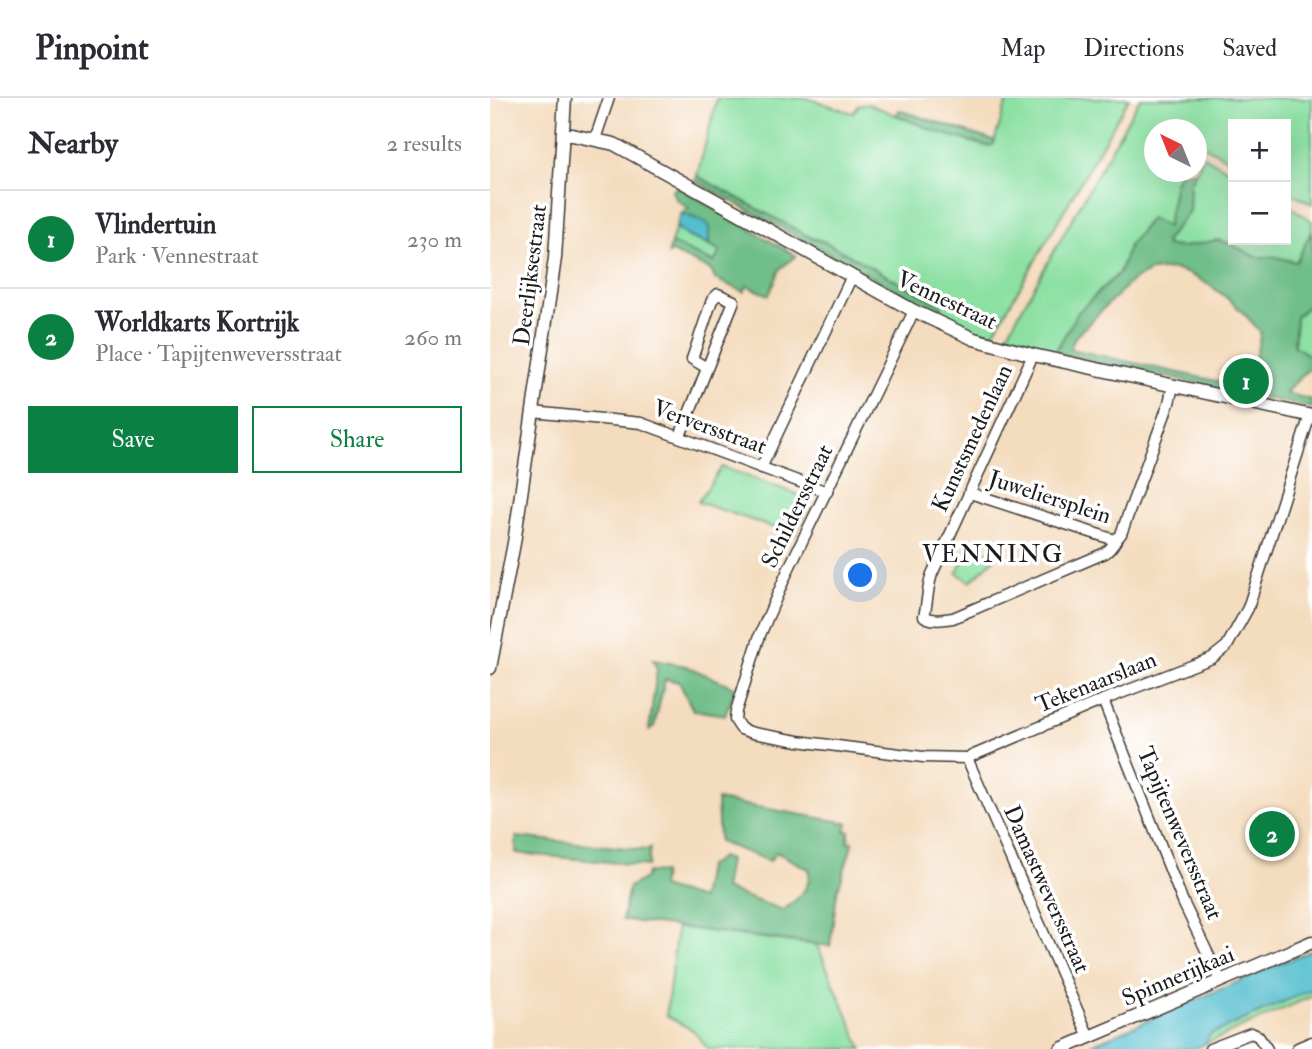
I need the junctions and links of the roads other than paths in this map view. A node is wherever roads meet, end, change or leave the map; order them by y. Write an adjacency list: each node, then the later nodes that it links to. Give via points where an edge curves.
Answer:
1 (565, 98): 3 (street, Deerlijksestraat)
2 (609, 98): 4 (street)
3 (564, 135): 4 (street, Vennestraat); 10 (street, Deerlijksestraat, via 555,258)
4 (595, 139): 5 (street, Vennestraat, via 614,144)
5 (852, 276): 6 (street, Vennestraat); 13 (street)
6 (914, 311): 7 (street, Vennestraat, via 974,339); 14 (street, Schildersstraat)
7 (1033, 355): 9 (street, Vennestraat); 15 (street, Kunstsmedenlaan)
8 (707, 368): 8 (street, via 734,301 718,294 692,359); 12 (street)
9 (1172, 386): 11 (street, Vennestraat); 16 (street, via 1121,534)
10 (533, 412): 12 (street, Verversstraat, via 641,423); 18 (street, Deerlijksestraat)
11 (1311, 415): 19 (street, Tekenaarslaan, via 1248,608 1227,646 1212,658)
12 (680, 436): 13 (street, Verversstraat)
13 (761, 468): 14 (street, Verversstraat)
14 (827, 492): 20 (street, Schildersstraat, via 760,635 736,711)
15 (970, 493): 16 (street, Juweliersplein); 17 (street, Kunstsmedenlaan, via 932,574)
16 (1115, 540): 17 (street, Juweliersplein, via 1105,554 953,618)
17 (924, 616)
18 (490, 668)
19 (1102, 701): 21 (street, Tekenaarslaan); 23 (street, Tapijtenweversstraat, via 1183,902)
20 (737, 725): 21 (street, Tekenaarslaan, via 753,733 798,741)
21 (967, 758): 24 (street, Damastweversstraat)
22 (1312, 942): 23 (street, Spinnerijkaai)
23 (1221, 981): 24 (street, Spinnerijkaai)
24 (1089, 1037): 25 (street, Spinnerijkaai)
25 (1061, 1049)
26 (1210, 1049): 27 (street, via 1254,1033)
27 (1267, 1049)

